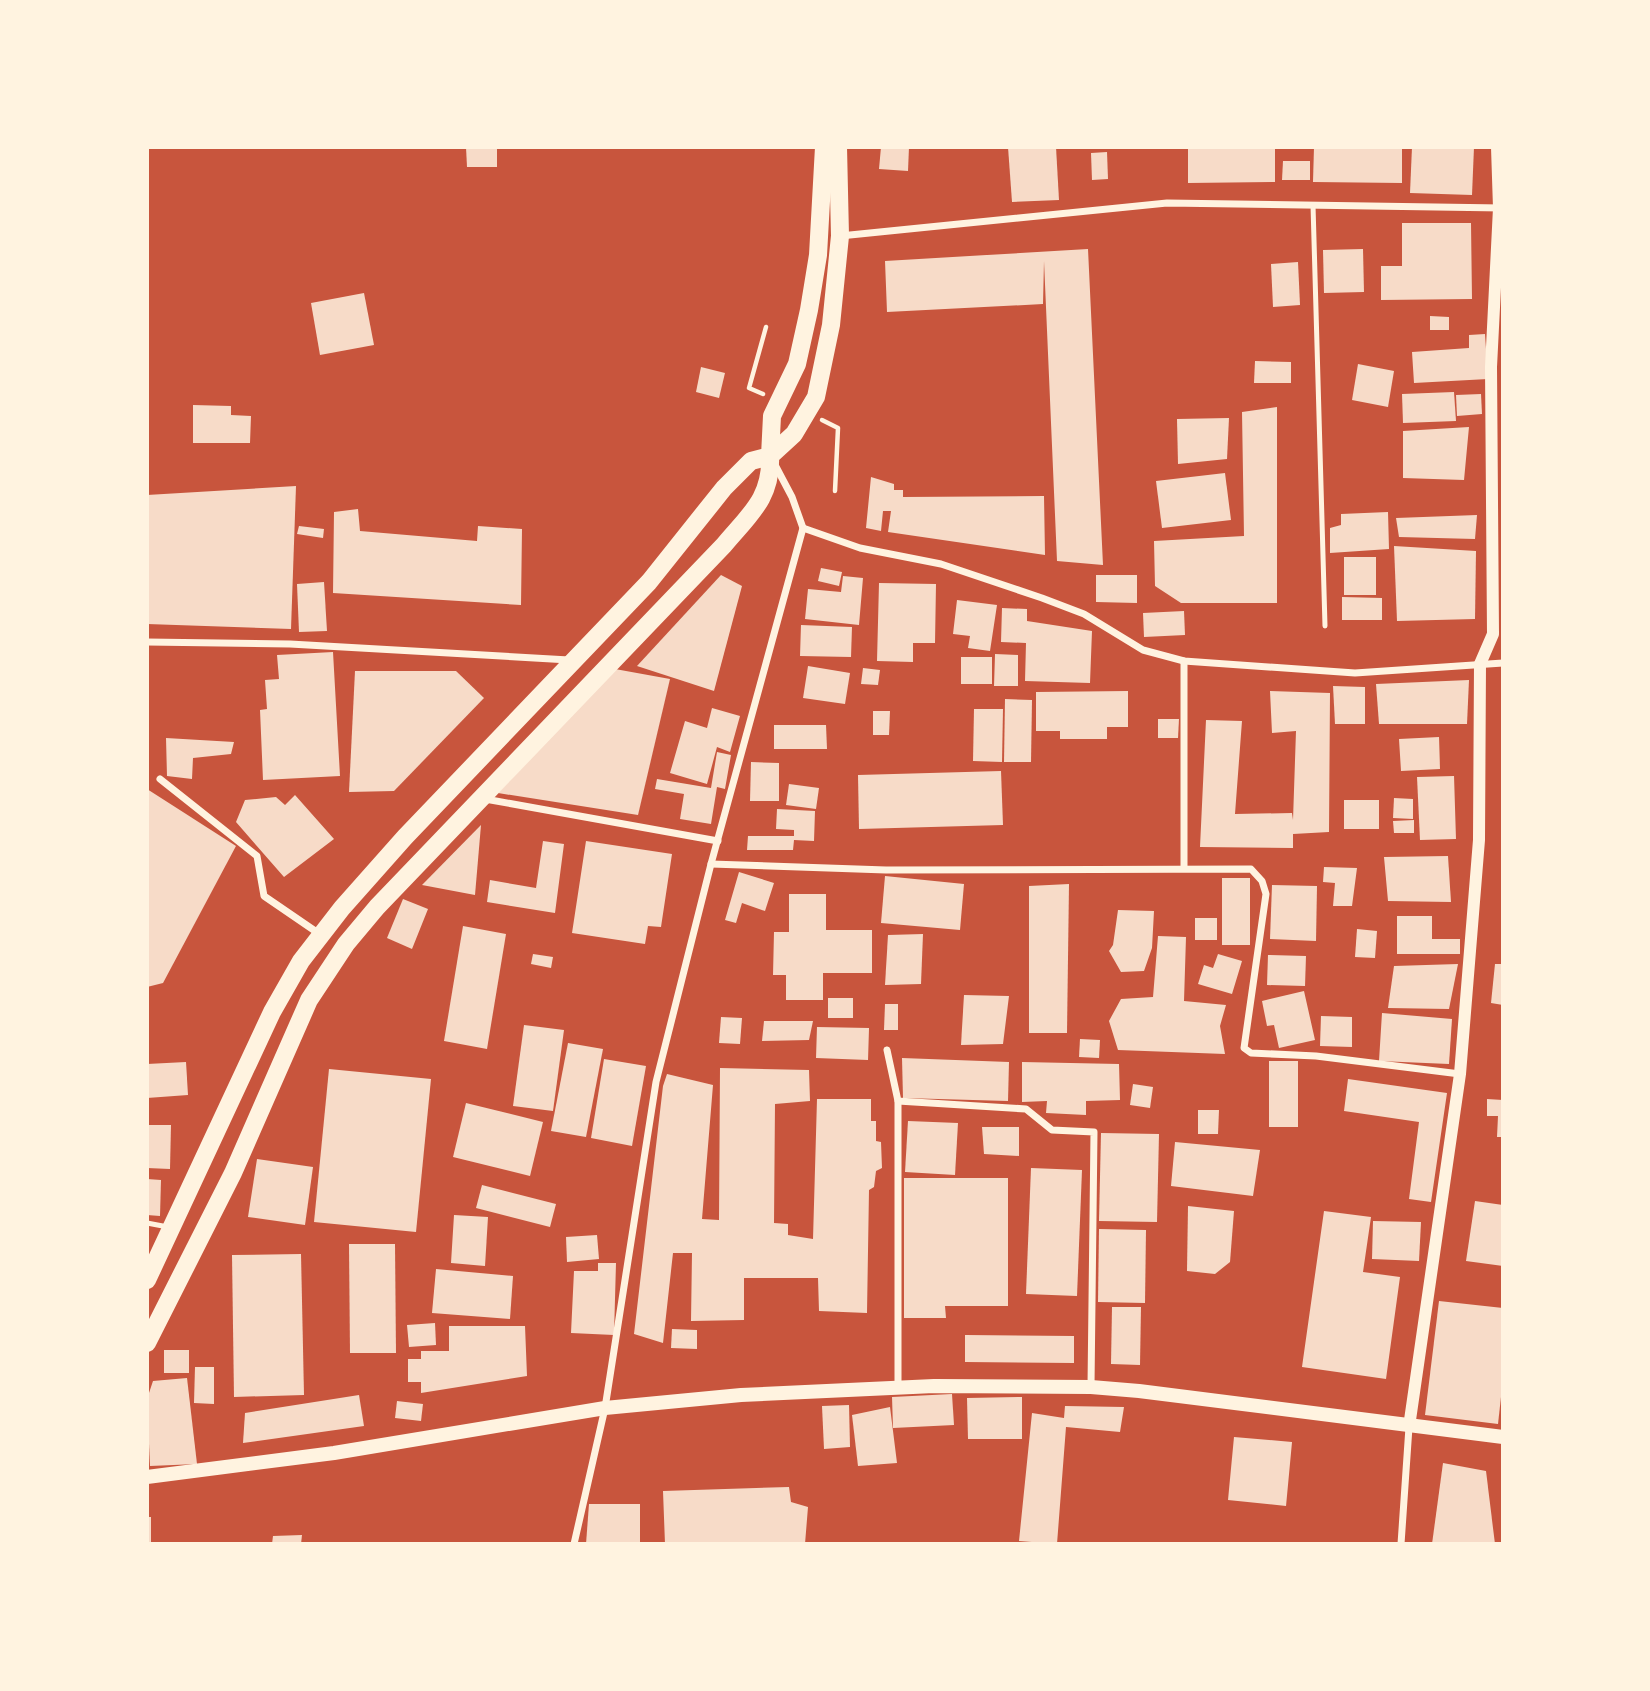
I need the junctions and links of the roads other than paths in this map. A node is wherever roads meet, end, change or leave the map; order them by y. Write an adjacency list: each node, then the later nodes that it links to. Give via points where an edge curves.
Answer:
1 (824, 147): 7 (main road, via 818,255 809,310 797,364 772,416)
2 (838, 147): 6 (main road)
3 (1497, 147): 5 (street)
4 (1313, 205): 5 (street); 6 (street, via 1167,203); 9 (lane)
5 (1501, 208): 14 (street, via 1492,367 1493,634)
6 (840, 236): 7 (main road, via 831,325 816,397 794,434)
7 (770, 457): 8 (street); 11 (main road, via 751,461 724,488 649,582); 16 (main road, via 771,478 762,499 724,545)
8 (803, 528): 12 (street, via 860,548 941,564 1011,587 1084,614 1143,650); 17 (street)
9 (1325, 626)
10 (147, 642): 11 (street, via 290,644)
11 (575, 660): 20 (main road, via 405,837)
12 (1184, 660): 14 (street, via 1355,673); 19 (street)
13 (1503, 663): 14 (street)
14 (1480, 664): 22 (street, via 1479,840)
15 (160, 779): 20 (street, via 257,856 264,896)
16 (480, 799): 17 (street); 27 (main road, via 377,907 309,1000 233,1173)
17 (718, 841): 18 (street)
18 (711, 864): 19 (street, via 886,870); 30 (street, via 656,1082)
19 (1184, 867): 22 (street, via 1251,869 1262,881 1266,894 1244,1048 1251,1053 1316,1056)
20 (321, 935): 25 (main road, via 300,961 272,1012)
21 (887, 1051): 23 (street)
22 (1460, 1074): 31 (street)
23 (898, 1101): 28 (street, via 1026,1109 1052,1130 1094,1132); 29 (street)
24 (147, 1223): 25 (lane)
25 (173, 1228): 26 (main road)
26 (147, 1280)
27 (147, 1343)
28 (1091, 1387): 29 (main road); 31 (main road)
29 (898, 1388): 30 (main road, via 741,1395)
30 (605, 1408): 33 (main road); 34 (street)
31 (1409, 1427): 32 (main road); 35 (street)
32 (1503, 1437)
33 (147, 1477)
34 (574, 1544)
35 (1401, 1544)

